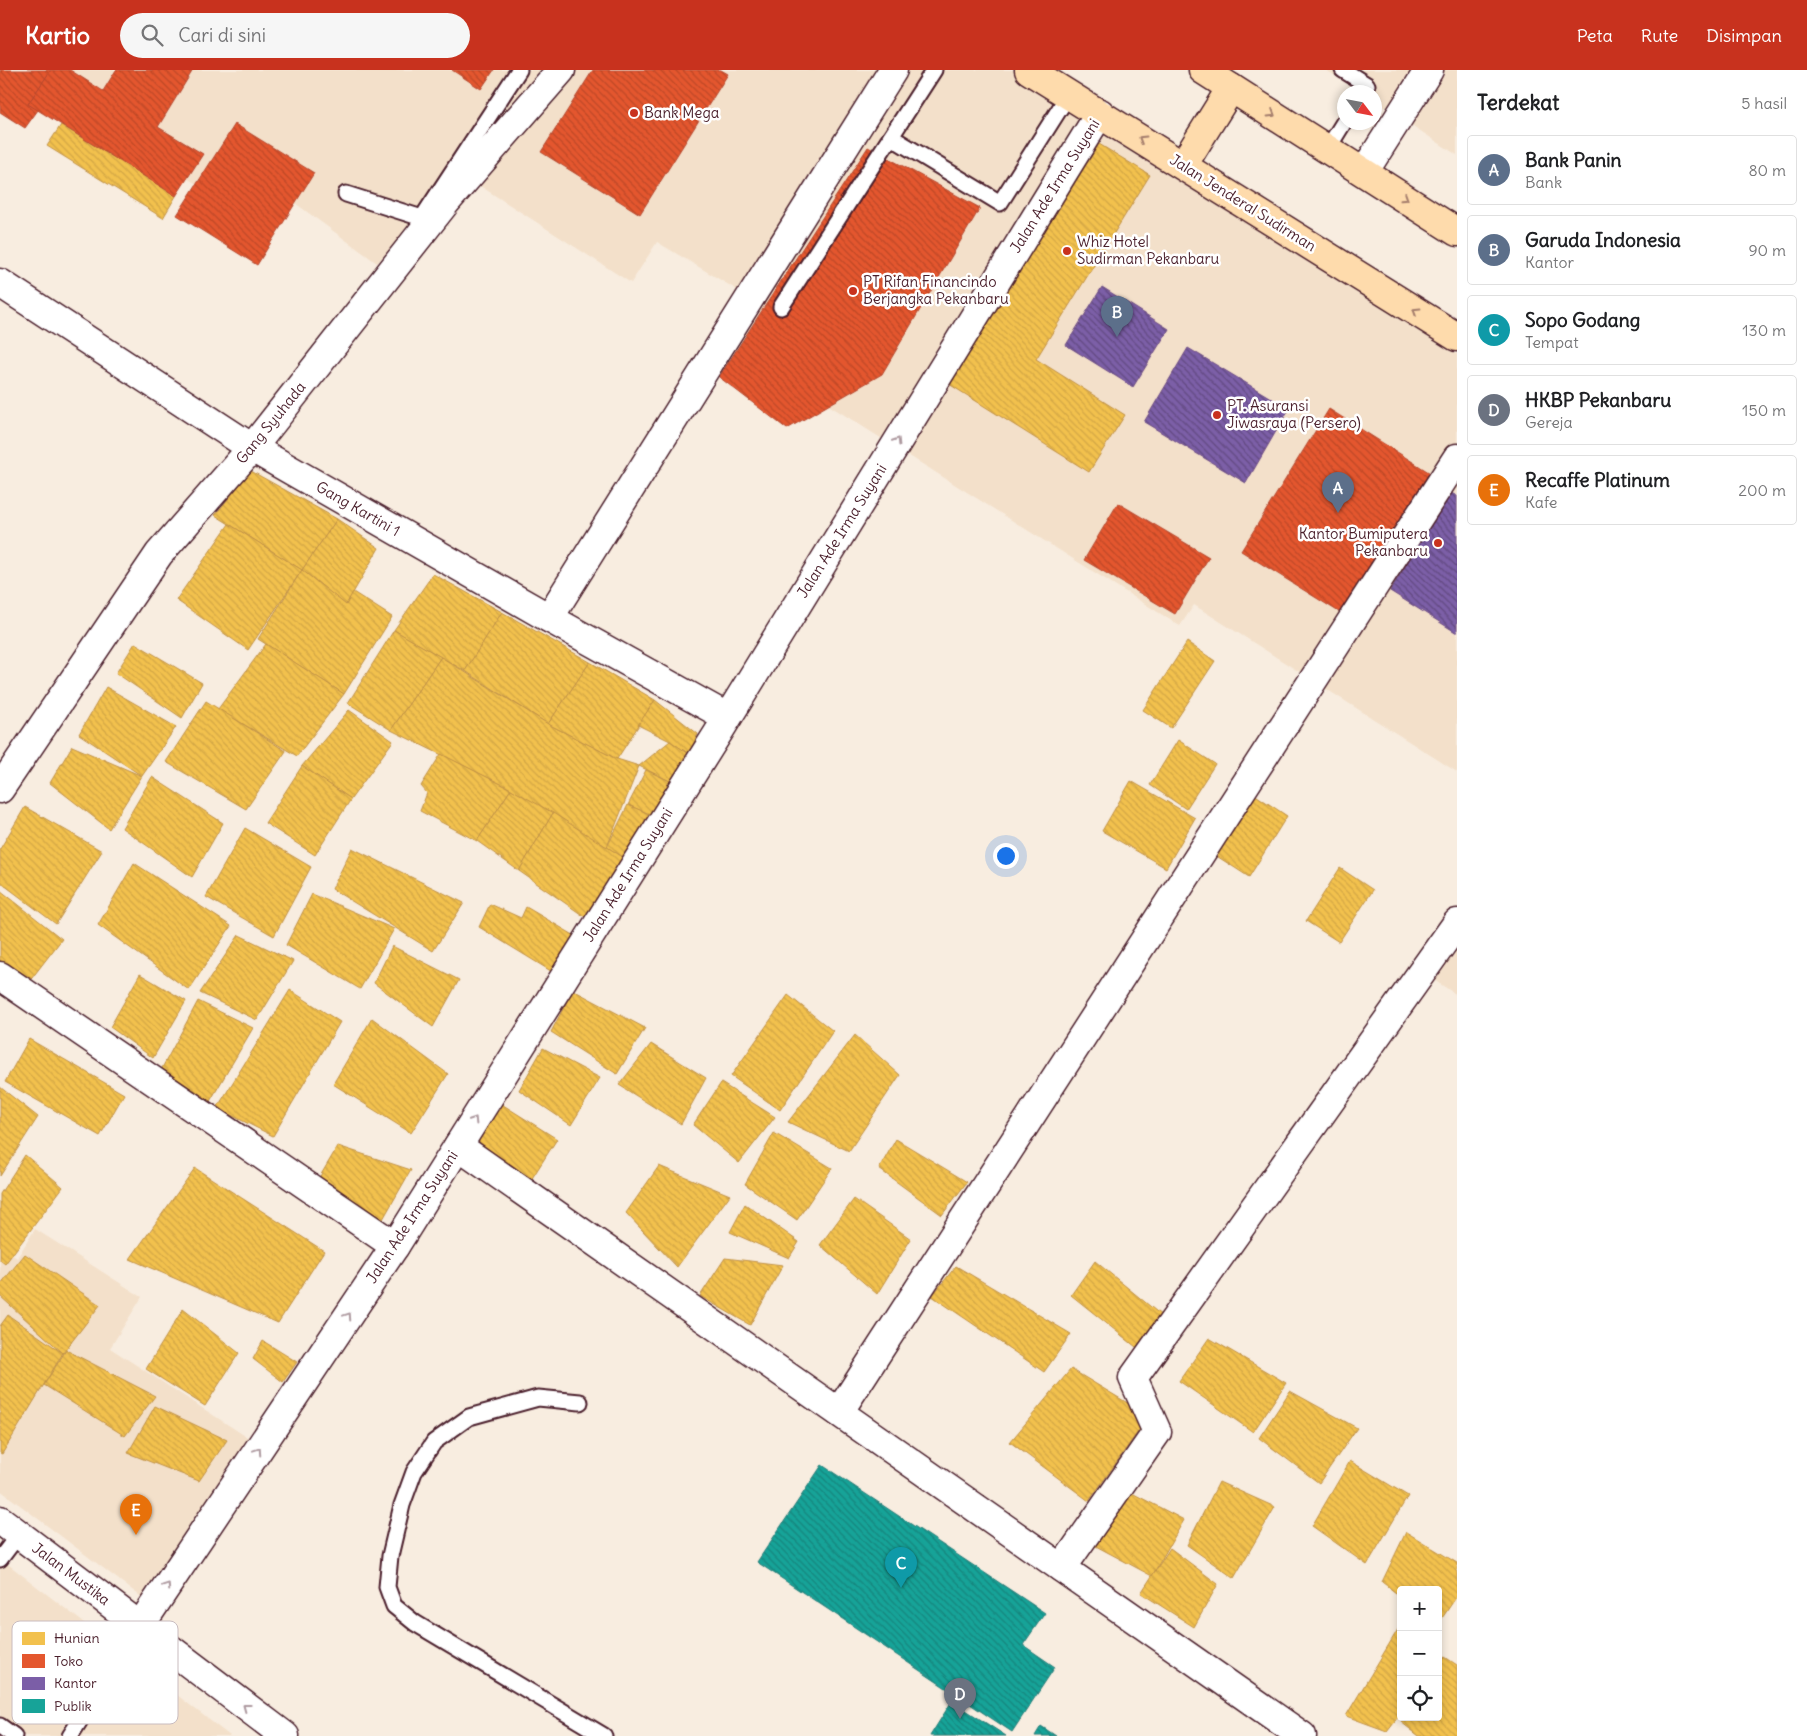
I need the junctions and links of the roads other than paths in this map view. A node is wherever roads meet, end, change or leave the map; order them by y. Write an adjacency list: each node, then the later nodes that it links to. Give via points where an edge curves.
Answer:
1 (519, 70): 18 (lane, via 422,218)
2 (561, 70): 23 (street, Gang Syuhada, via 446,202)
3 (893, 70): 25 (street)
4 (934, 70): 14 (lane)
5 (1029, 70): 11 (main road, Jalan Jenderal Sudirman)
6 (1203, 70): 10 (main road)
7 (1343, 70): 9 (lane)
8 (1429, 70): 17 (street)
9 (1367, 85)
10 (1231, 88): 15 (main road, one-way to 15); 16 (main road)
11 (1069, 94): 12 (main road, Jalan Jenderal Sudirman); 14 (lane, via 1000,203)
12 (1100, 113): 16 (main road, Jalan Jenderal Sudirman, one-way to 12); 26 (street, Jalan Ade Irma Suyani, one-way to 12)
13 (1339, 130): 15 (lane)
14 (891, 137): 21 (lane)
15 (1328, 148): 17 (main road)
16 (1183, 165): 22 (main road, Jalan Jenderal Sudirman, one-way to 16)
17 (1364, 172): 19 (main road, one-way to 19)
18 (346, 194)
19 (1457, 232)
20 (0, 283): 23 (street, Gang Kartini 1)
21 (782, 307)
22 (1457, 337)
23 (252, 448): 25 (street, Gang Kartini 1); 27 (street, Gang Syuhada, via 159,554)
24 (1457, 458): 33 (street)
25 (549, 618): 26 (street, Gang Kartini 1)
26 (727, 717): 30 (street, Jalan Ade Irma Suyani, one-way to 26)
27 (3, 776)
28 (1457, 923): 36 (street, via 1133,1378 1157,1432)
29 (0, 976): 31 (street)
30 (458, 1146): 31 (street, Jalan Ade Irma Suyani); 33 (street)
31 (395, 1246): 38 (street, Jalan Ade Irma Suyani, one-way to 31)
32 (580, 1402): 45 (lane, via 538,1398 478,1414 434,1442 414,1472 402,1505 390,1556 387,1587 394,1606 415,1623)
33 (839, 1412): 36 (street)
34 (10, 1527): 35 (lane); 37 (street, Jalan Mustika)
35 (0, 1560)
36 (1062, 1568): 46 (street)
37 (133, 1621)
38 (143, 1621)
39 (178, 1655): 44 (street, Jalan Mustika, one-way to 39)
40 (78, 1724): 43 (lane)
41 (0, 1726): 42 (lane)
42 (14, 1736)
43 (70, 1736)
44 (285, 1736)
45 (604, 1736)
46 (1302, 1736)

